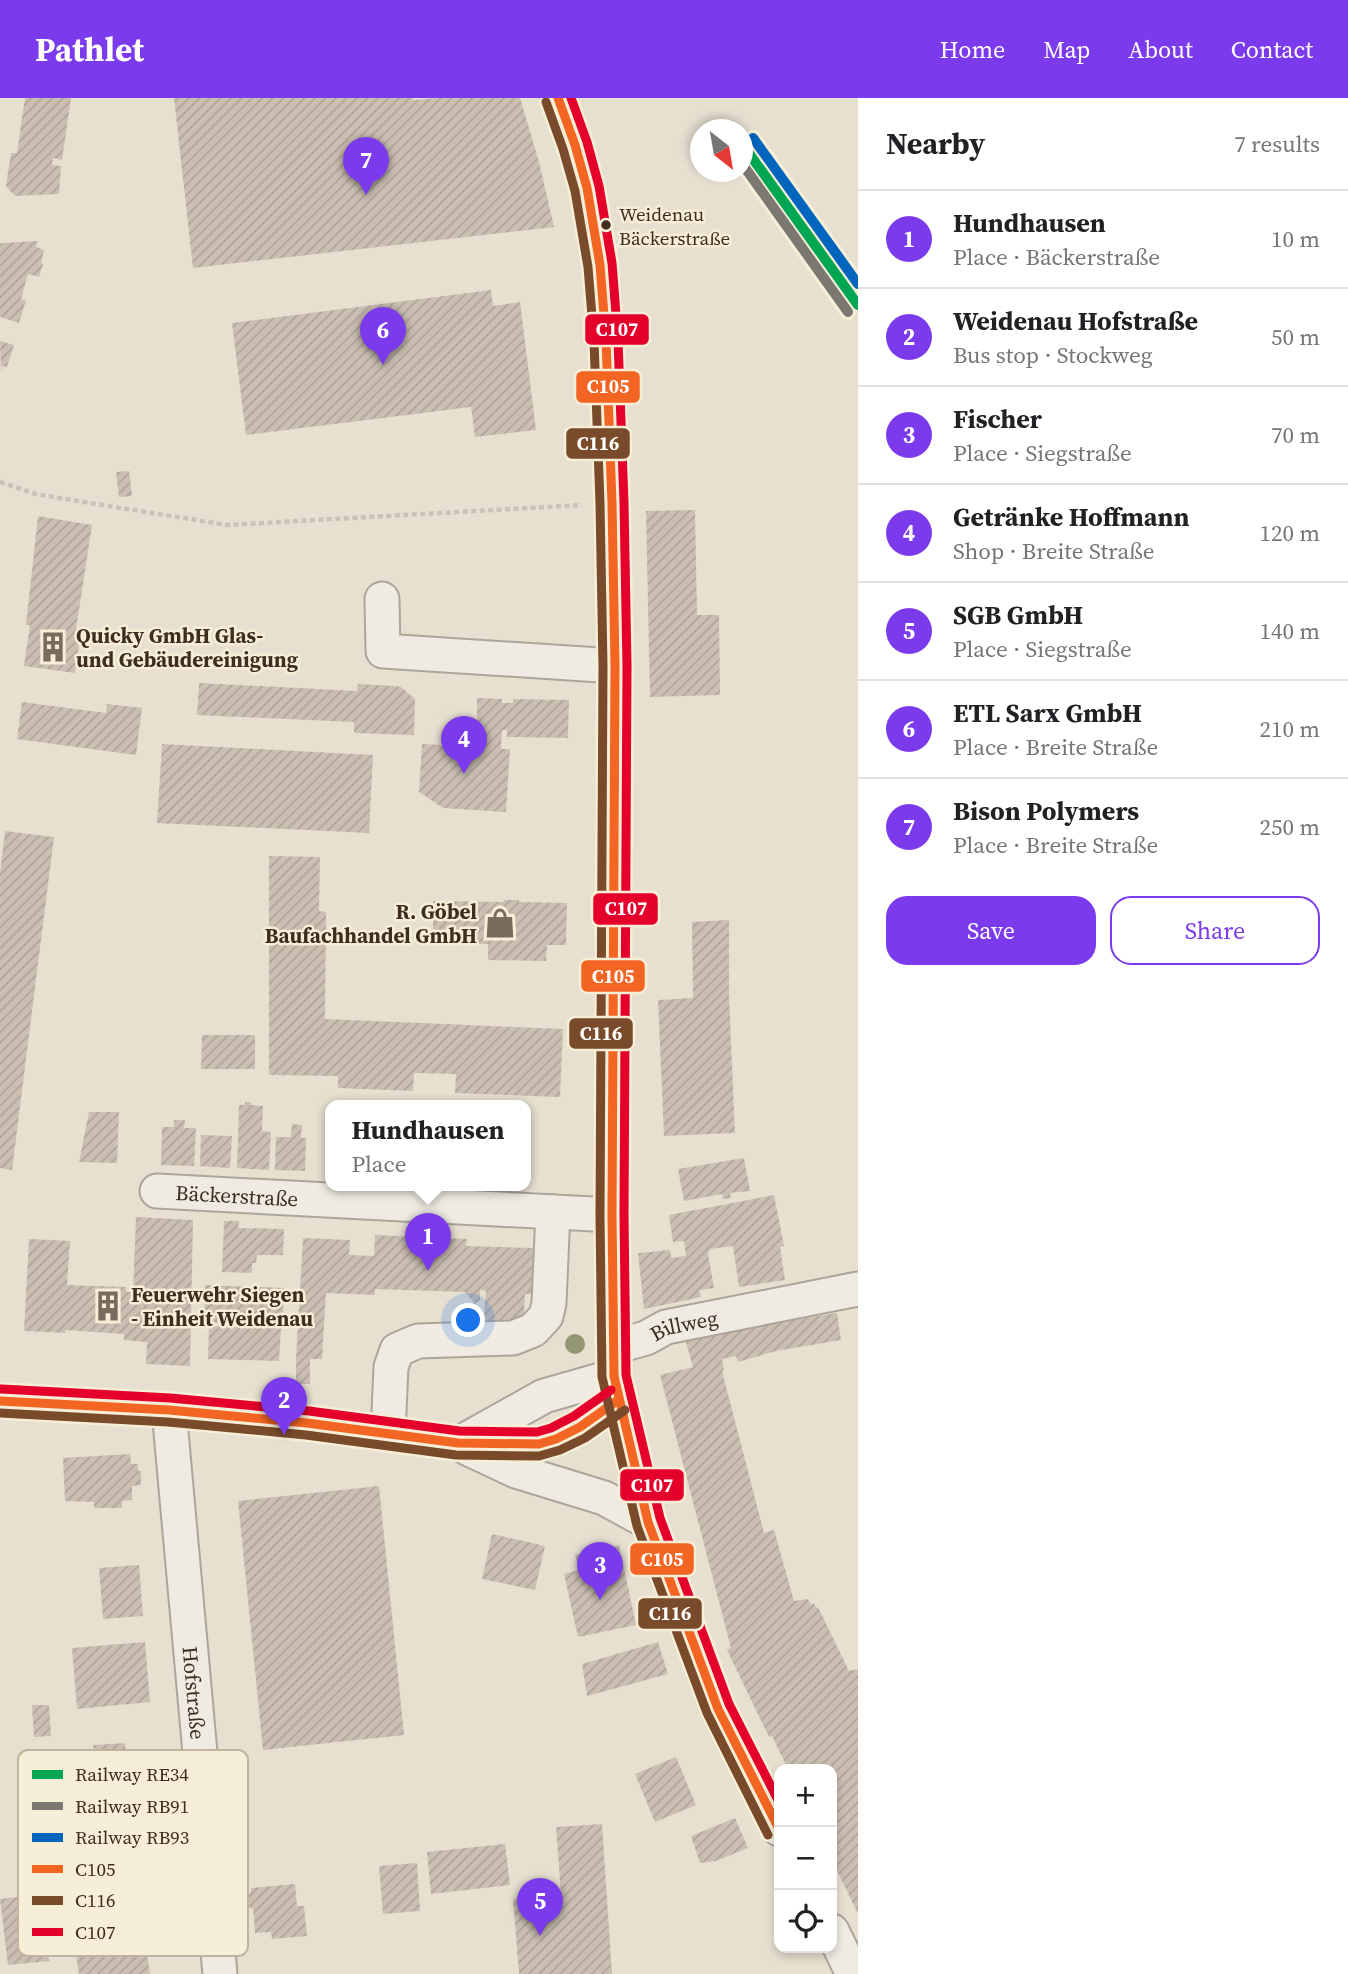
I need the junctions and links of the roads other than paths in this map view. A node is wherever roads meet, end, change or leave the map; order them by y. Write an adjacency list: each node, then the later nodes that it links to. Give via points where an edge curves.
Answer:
1 (558, 98): 3 (street, via 587,188 600,265)
2 (382, 598): 3 (street, via 383,651)
3 (615, 666): 6 (street)
4 (157, 1191): 5 (street, Bäckerstraße)
5 (553, 1212): 6 (street, Bäckerstraße); 11 (street, via 546,1317 533,1330 513,1338 418,1341 397,1350 390,1367)
6 (612, 1215): 8 (street)
7 (858, 1289): 8 (street, Billweg, via 666,1327 646,1338)
8 (615, 1374): 12 (street, Billweg, via 544,1396); 12 (street, via 580,1427 555,1439 539,1444); 13 (street)
9 (0, 1401): 10 (street)
10 (169, 1409): 11 (street); 14 (street, Hofstraße)
11 (388, 1434): 12 (street)
12 (458, 1443): 13 (street, via 516,1471 604,1498)
13 (648, 1522): 15 (street, via 718,1709)
14 (200, 1750)
15 (778, 1827)
16 (837, 1941): 19 (street)
17 (218, 1956): 18 (street, Hofstraße)
18 (220, 1974)
19 (853, 1974)

